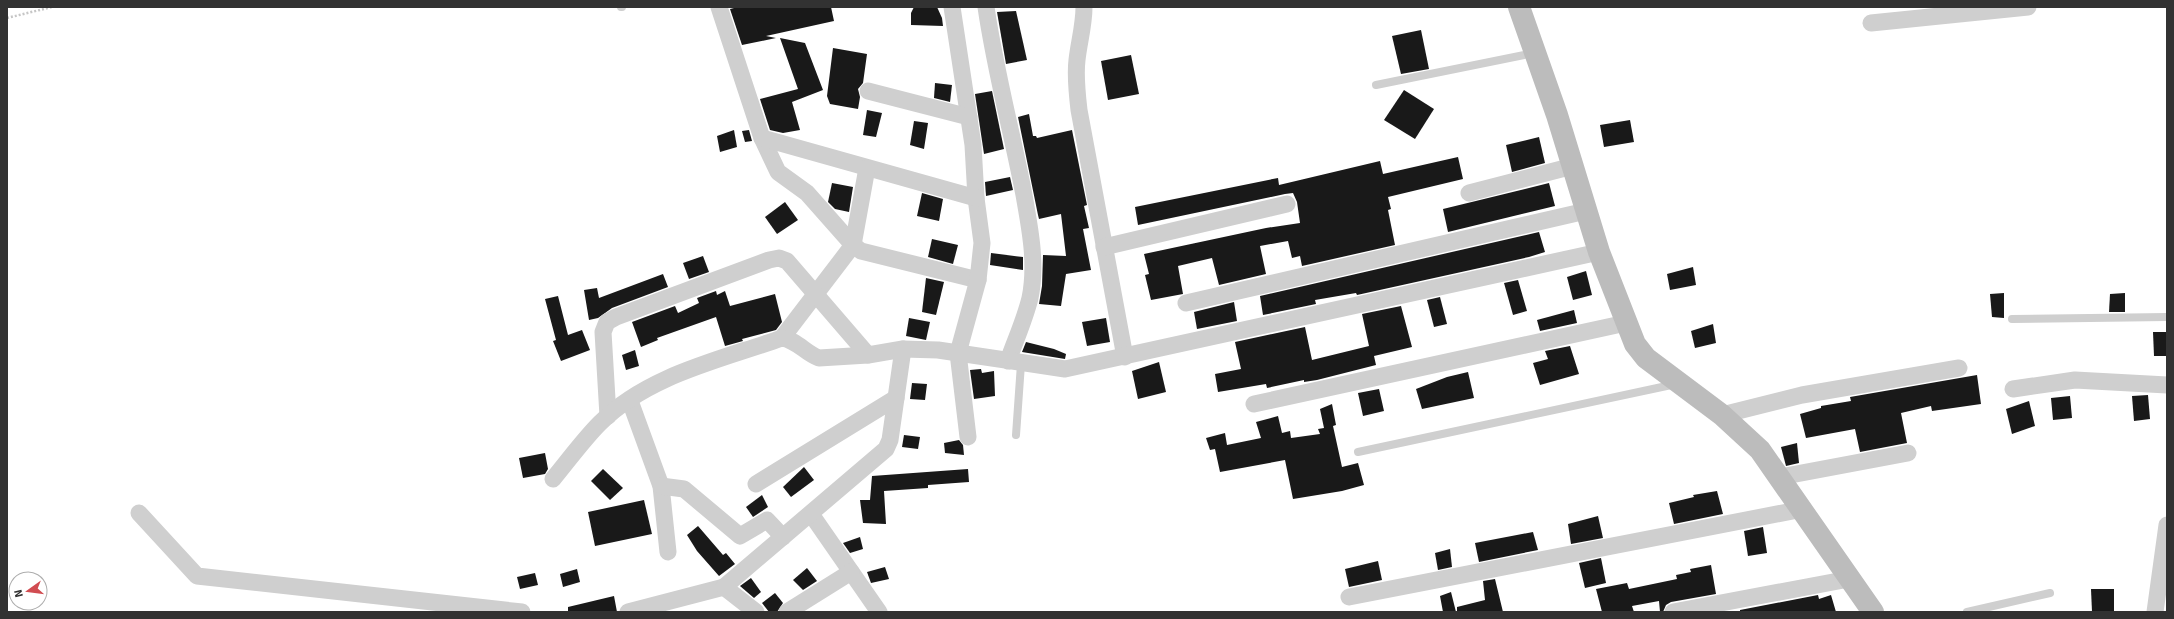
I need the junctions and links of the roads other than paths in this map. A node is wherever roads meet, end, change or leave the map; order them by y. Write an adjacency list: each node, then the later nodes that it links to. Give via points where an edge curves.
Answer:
1 (719, 7): 12 (street)
2 (952, 7): 11 (street)
3 (986, 7): 33 (street, via 1013,134 1032,244 1030,298)
4 (1084, 7): 20 (street, via 1076,82)
5 (1519, 7): 8 (street)
6 (2028, 7): 7 (street)
7 (1871, 23)
8 (1535, 53): 9 (lane); 13 (street)
9 (1376, 85)
10 (868, 91): 11 (street)
11 (969, 117): 16 (street)
12 (762, 138): 14 (street); 19 (street, via 778,172 807,193)
13 (1573, 166): 15 (street); 18 (street)
14 (867, 168): 16 (street); 19 (street)
15 (1469, 193)
16 (976, 198): 22 (street, via 982,243)
17 (1287, 204): 20 (street)
18 (1586, 211): 21 (street); 24 (street)
19 (852, 245): 22 (street, via 860,251); 23 (street)
20 (1104, 247): 32 (street)
21 (1599, 252): 27 (street); 32 (street)
22 (978, 280): 30 (street)
23 (817, 294): 28 (street); 31 (street); 42 (street, via 787,261 779,258 762,262 607,322 603,332)
24 (1186, 303)
25 (2167, 317): 26 (lane)
26 (2012, 319)
27 (1626, 323): 35 (street, via 1635,344 1646,358); 40 (street)
28 (782, 338): 31 (street, via 789,339 812,356 819,358); 39 (street, via 662,380)
29 (903, 349): 30 (street); 31 (street); 38 (street)
30 (958, 353): 33 (street); 44 (street)
31 (868, 355)
32 (1125, 357): 33 (street, via 1065,369)
33 (1014, 362): 43 (lane)
34 (1959, 368): 41 (street, via 1802,395)
35 (1680, 383): 41 (street); 45 (lane)
36 (2167, 384): 37 (street, via 2074,380)
37 (2013, 389)
38 (896, 398): 49 (street); 53 (street, via 890,440 886,449)
39 (630, 401): 42 (street); 50 (street)
40 (1254, 404)
41 (1722, 415): 47 (street, via 1760,450)
42 (608, 416): 48 (street)
43 (1016, 435)
44 (968, 437)
45 (1358, 452)
46 (1908, 453): 47 (street)
47 (1780, 477): 51 (street)
48 (553, 479)
49 (756, 484)
50 (661, 486): 55 (street, via 684,489 740,536 767,520); 56 (street)
51 (1803, 509): 59 (street); 62 (street)
52 (138, 513): 63 (street, via 197,576)
53 (811, 514): 55 (street); 58 (street)
54 (2167, 525): 57 (street)
55 (783, 537): 60 (street)
56 (668, 552)
57 (2165, 560): 71 (street)
58 (851, 572): 66 (street); 67 (street)
59 (1849, 579): 68 (street); 69 (street)
60 (724, 587): 64 (street); 65 (street)
61 (2050, 593): 70 (lane)
62 (1349, 597)
63 (522, 612)
64 (628, 612)
65 (756, 612)
66 (787, 612)
67 (879, 612)
68 (1673, 612)
69 (1873, 612)
70 (1967, 612)
71 (2155, 612)

